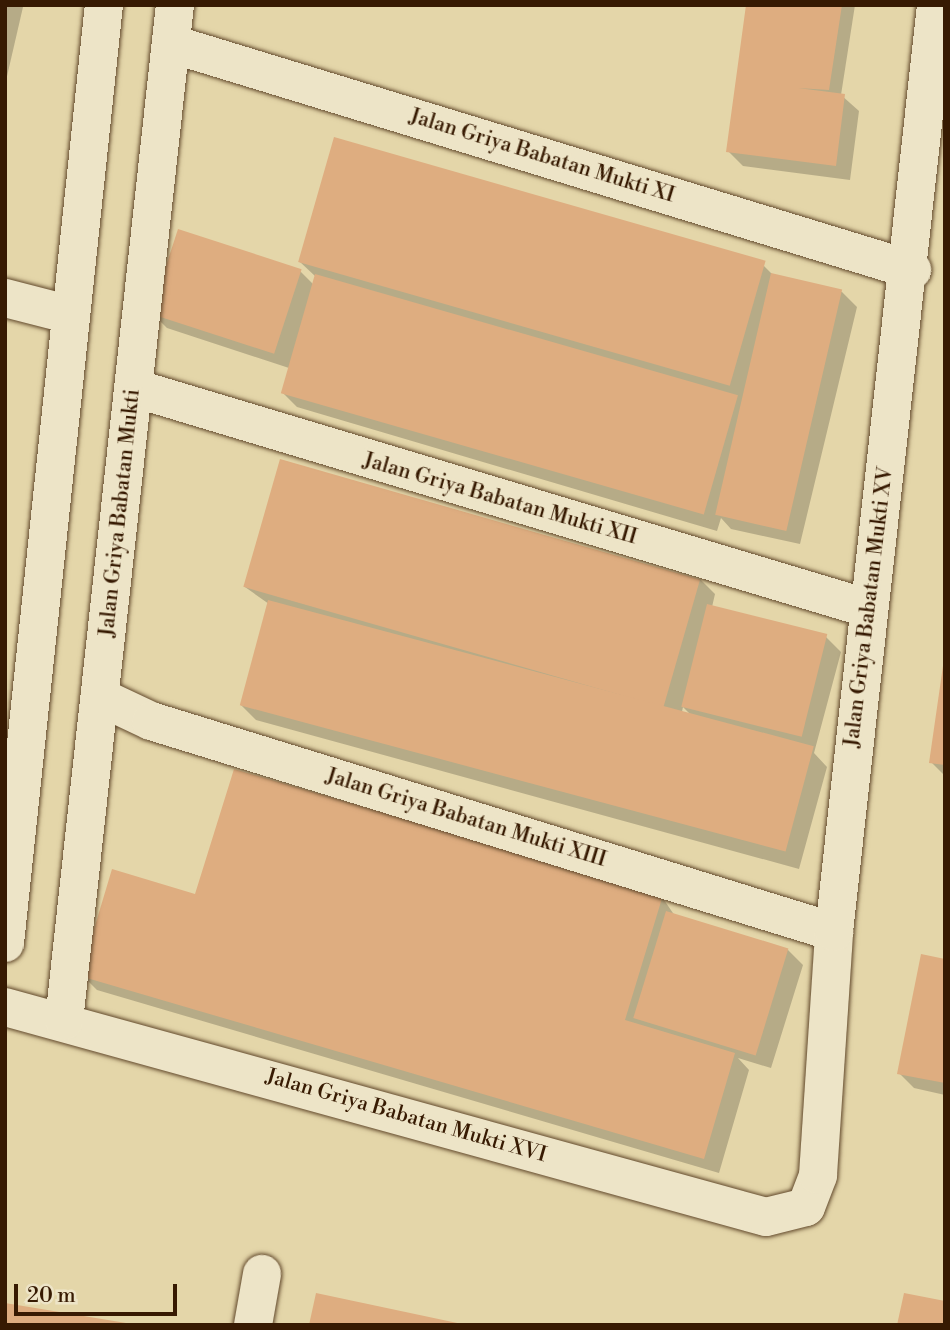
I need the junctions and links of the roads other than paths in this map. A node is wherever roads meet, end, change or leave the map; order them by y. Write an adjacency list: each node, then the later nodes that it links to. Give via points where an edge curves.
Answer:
1 (104, 5): 6 (street)
2 (936, 5): 4 (street, Jalan Griya Babatan Mukti XV)
3 (173, 15): 4 (street, Jalan Griya Babatan Mukti XI); 7 (street, Jalan Griya Babatan Mukti)
4 (912, 270): 8 (street, Jalan Griya Babatan Mukti XV)
5 (5, 298): 6 (street)
6 (71, 314): 9 (street)
7 (134, 388): 8 (street, Jalan Griya Babatan Mukti XII); 10 (street, Jalan Griya Babatan Mukti)
8 (867, 608): 11 (street, Jalan Griya Babatan Mukti XV)
9 (22, 630): 12 (street)
10 (100, 697): 11 (street, Jalan Griya Babatan Mukti XIII, via 151,721); 14 (street, Jalan Griya Babatan Mukti)
11 (834, 932): 15 (street, Jalan Griya Babatan Mukti XV, via 818,1175)
12 (5, 943)
13 (5, 1007): 14 (street, Jalan Griya Babatan Mukti XVI)
14 (64, 1021): 15 (street, Jalan Griya Babatan Mukti XVI, via 766,1217)
15 (806, 1207)
16 (262, 1274): 17 (street)
17 (253, 1325)

